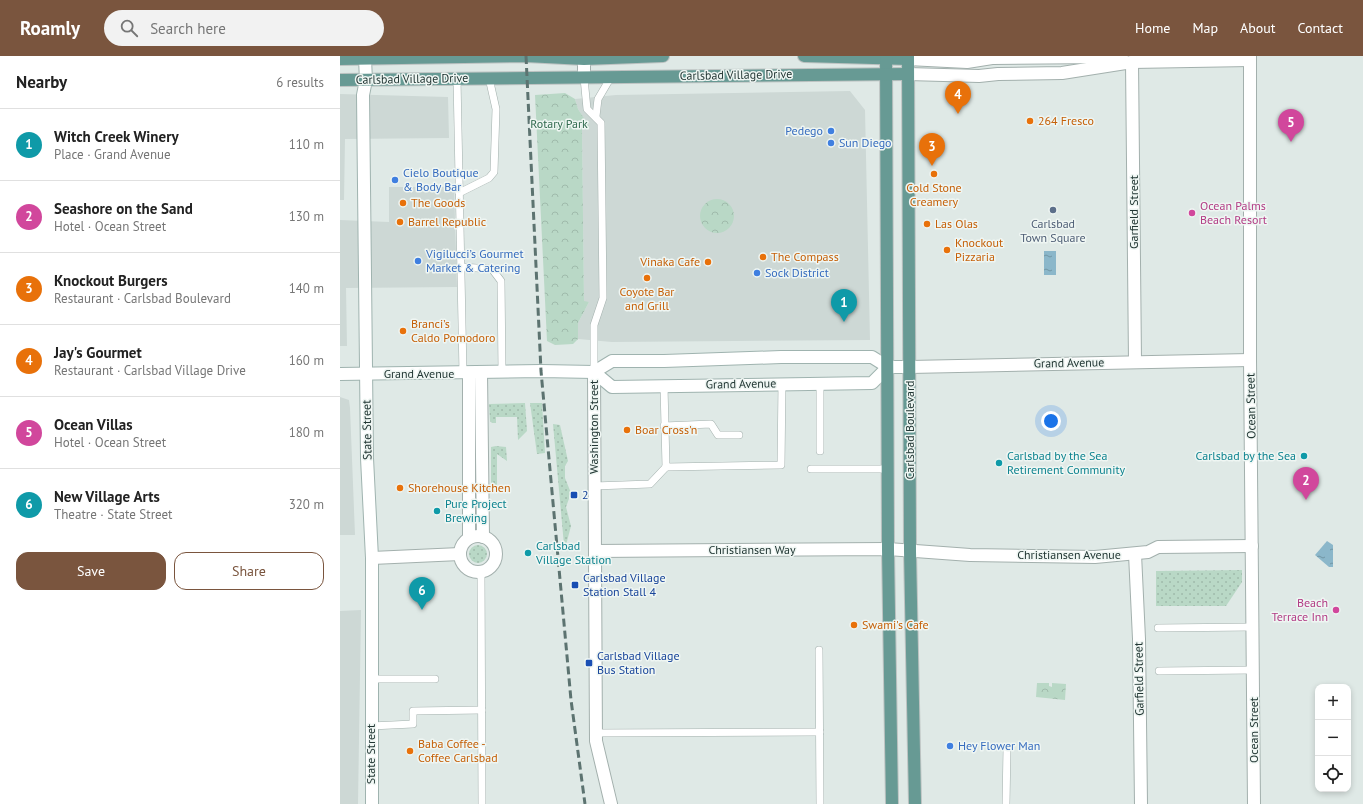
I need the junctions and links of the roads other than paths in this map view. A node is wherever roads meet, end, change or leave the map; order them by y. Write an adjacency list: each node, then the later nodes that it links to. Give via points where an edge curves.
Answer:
1 (663, 56): 5 (main road, Carlsbad Village Drive)
2 (804, 56): 3 (main road, Carlsbad Village Drive)
3 (824, 56): 6 (main road, Carlsbad Village Drive)
4 (478, 57): 5 (main road, Carlsbad Village Drive); 8 (main road, Carlsbad Village Drive)
5 (584, 57): 15 (street, Washington Street)
6 (886, 57): 7 (main road, Carlsbad Village Drive); 13 (main road, Carlsbad Boulevard)
7 (908, 57): 11 (street, Carlsbad Village Drive, via 967,62 992,58 1103,57); 12 (main road, Carlsbad Boulevard)
8 (365, 58): 10 (main road, Carlsbad Village Drive); 19 (street, State Street)
9 (1250, 58): 11 (street, Carlsbad Village Drive); 23 (street, Ocean Street)
10 (340, 59)
11 (1132, 62): 12 (street, Carlsbad Village Drive, via 1062,72 979,76); 24 (street, Garfield Street)
12 (908, 74): 13 (main road, Carlsbad Village Drive); 26 (main road, Carlsbad Boulevard)
13 (887, 76): 16 (main road, Carlsbad Village Drive, via 712,75); 25 (main road, Carlsbad Boulevard)
14 (489, 78): 15 (main road, Carlsbad Village Drive); 17 (main road, Carlsbad Village Drive); 21 (lane, via 496,109 494,172 489,178)
15 (584, 78): 16 (main road, Carlsbad Village Drive); 20 (lane, Washington Street, via 587,109)
16 (611, 78): 20 (lane, via 598,99)
17 (457, 79): 19 (main road, Carlsbad Village Drive); 21 (lane)
18 (340, 80): 19 (main road, Carlsbad Village Drive)
19 (366, 80): 31 (street, State Street, via 363,95)
20 (596, 116): 28 (lane, Washington Street, via 601,123 602,298 594,324)
21 (459, 193): 22 (lane)
22 (460, 267): 27 (lane, via 492,269 501,281); 29 (lane)
23 (1250, 360): 24 (street, Grand Avenue); 44 (street, Ocean Street)
24 (1135, 362): 26 (street, Grand Avenue)
25 (888, 367): 26 (street, Grand Avenue); 28 (street, via 872,357 738,357 612,361); 33 (street, Grand Avenue, via 872,383); 40 (main road, Carlsbad Boulevard)
26 (910, 367): 47 (main road, Carlsbad Boulevard)
27 (502, 372): 28 (street, Grand Avenue); 29 (street, Grand Avenue)
28 (594, 372): 34 (street, Grand Avenue, via 612,387); 41 (street, Washington Street)
29 (471, 373): 31 (street, Grand Avenue); 42 (street); 43 (street)
30 (340, 374): 31 (street, Grand Avenue)
31 (366, 374): 50 (street, State Street)
32 (782, 383): 33 (street, Grand Avenue); 34 (street, Grand Avenue); 38 (lane, via 781,465)
33 (820, 384): 37 (lane)
34 (664, 386): 35 (lane)
35 (664, 426): 36 (lane, via 711,424 718,435); 38 (lane)
36 (739, 435)
37 (820, 451)
38 (666, 468): 41 (lane, via 650,484)
39 (811, 468): 40 (lane)
40 (888, 469): 45 (main road, Carlsbad Boulevard)
41 (594, 486): 46 (street, Washington Street)
42 (483, 537): 43 (street); 51 (street, via 493,544 496,555 491,566)
43 (470, 538): 48 (street, via 463,545)
44 (1252, 546): 49 (street, Christiansen Avenue, via 1158,547); 52 (street, Ocean Street)
45 (888, 549): 46 (street, Christiansen Way); 47 (street, Christiansen Way); 68 (main road, Carlsbad Boulevard)
46 (595, 551): 62 (street, Washington Street)
47 (910, 551): 49 (street, Christiansen Avenue, via 970,555 1095,557); 69 (main road, Carlsbad Boulevard)
48 (460, 554): 50 (street); 51 (street, via 467,567 475,572)
49 (1135, 554): 71 (street, Garfield Street)
50 (372, 558): 57 (street, State Street)
51 (481, 572): 59 (lane)
52 (1253, 627): 53 (lane); 55 (street, Ocean Street)
53 (1158, 628)
54 (818, 650): 61 (lane)
55 (1253, 670): 56 (lane); 72 (street, Ocean Street)
56 (1159, 671)
57 (373, 679): 58 (lane); 60 (street, State Street)
58 (435, 679)
59 (482, 710): 60 (lane, via 413,710 413,724); 65 (lane)
60 (371, 726): 64 (street, State Street)
61 (820, 732): 62 (lane); 67 (lane)
62 (596, 733): 66 (street, Washington Street)
63 (1007, 748): 70 (lane)
64 (372, 804)
65 (482, 804)
66 (611, 804)
67 (820, 804)
68 (892, 804)
69 (915, 804)
70 (1006, 804)
71 (1141, 804)
72 (1254, 804)

